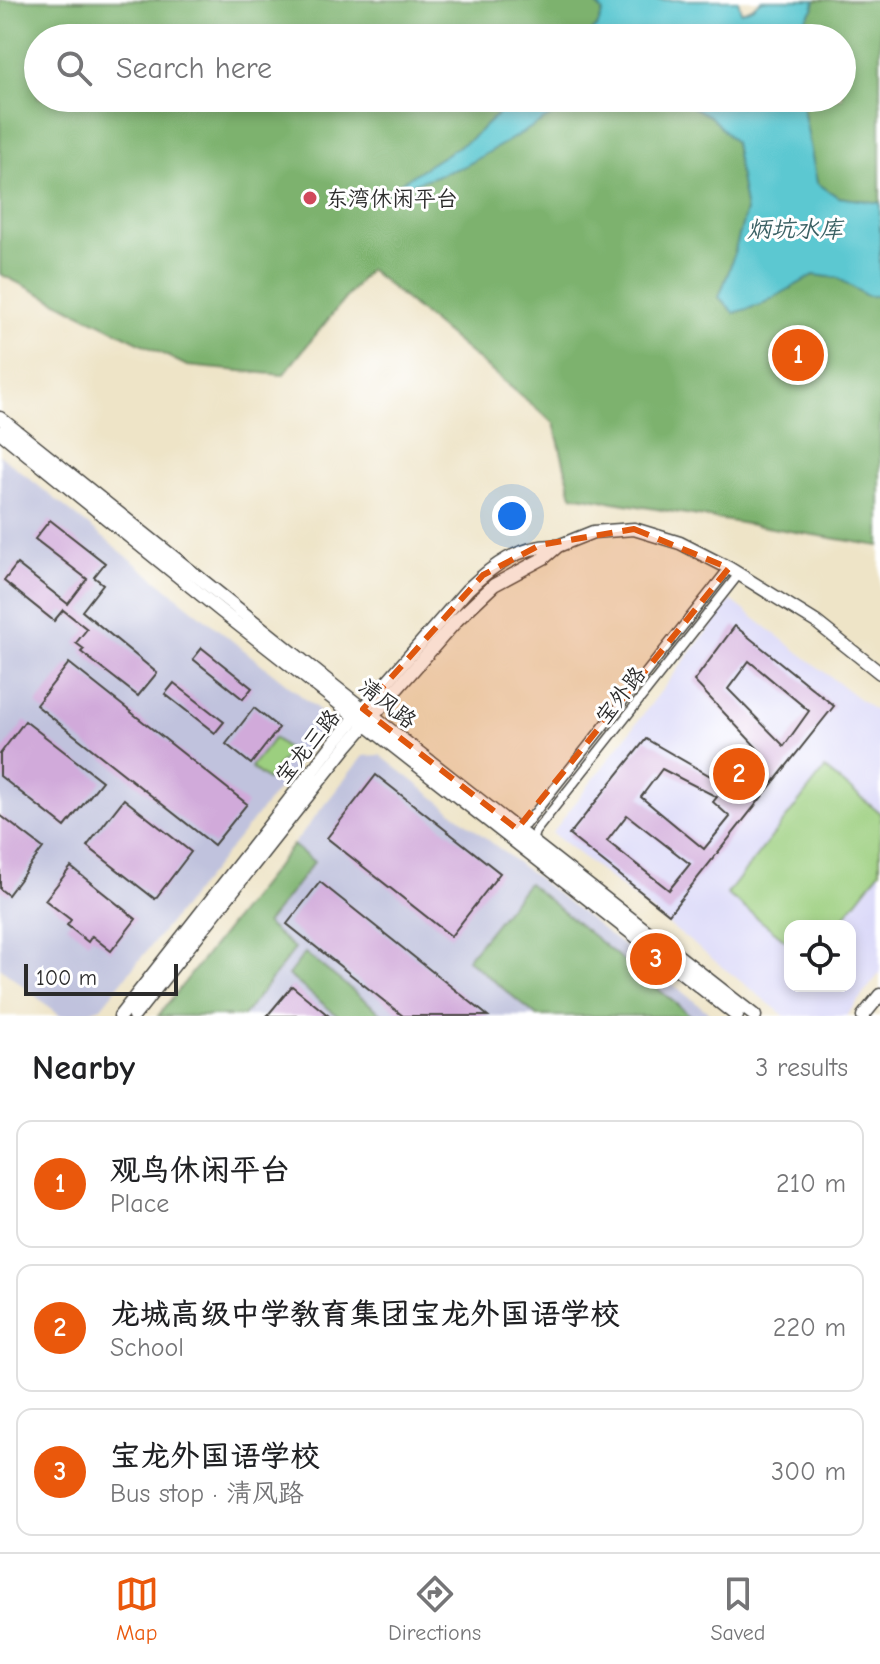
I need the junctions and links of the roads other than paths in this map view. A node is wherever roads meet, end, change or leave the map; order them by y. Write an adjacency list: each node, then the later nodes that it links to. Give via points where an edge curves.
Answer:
1 (0, 418): 5 (street, 清风路)
2 (0, 432): 5 (street, 清风路)
3 (734, 571): 4 (street, 宝龙三路, via 816,622); 5 (street, 宝龙三路, via 680,543 634,529 593,532 558,546 494,585); 6 (street, 宝外路); 7 (street, 宝外路)
4 (880, 673)
5 (365, 717): 6 (street, 清风路); 9 (street, 宝龙三路); 10 (street, 宝龙三路); 11 (street, 清风路)
6 (517, 829): 7 (street, 清风路)
7 (532, 841): 12 (street, 清风路)
8 (880, 995): 13 (street)
9 (120, 1016)
10 (134, 1016)
11 (737, 1016)
12 (755, 1016)
13 (863, 1016)

